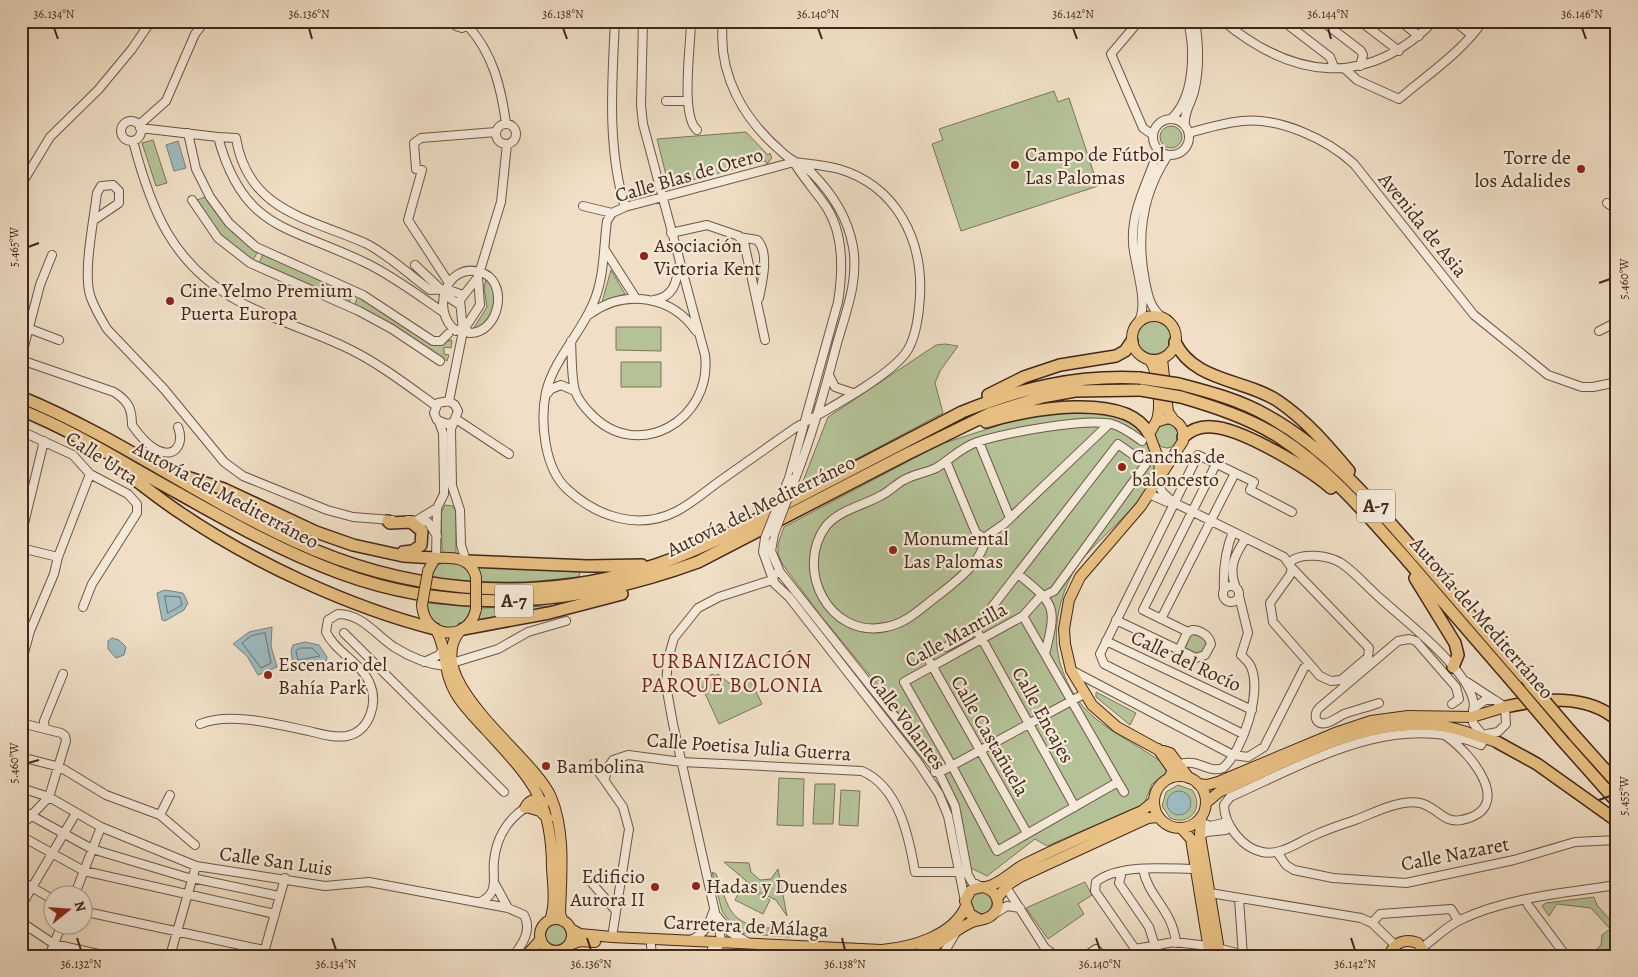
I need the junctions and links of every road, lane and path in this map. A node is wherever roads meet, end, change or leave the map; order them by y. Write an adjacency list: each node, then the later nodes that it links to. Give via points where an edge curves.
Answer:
1 (151, 21): 42 (street, via 98,90 50,137)
2 (205, 21): 30 (street, via 195,34 166,102)
3 (453, 21): 19 (street, via 460,28)
4 (615, 21): 47 (street, via 612,114 617,174)
5 (643, 21): 43 (street, via 642,116)
6 (691, 21): 27 (street)
7 (723, 21): 41 (street, via 726,67 737,99 754,125)
8 (1139, 21): 35 (street, via 1111,54 1143,128)
9 (1188, 21): 28 (street, via 1192,46 1189,81 1181,106)
10 (1195, 21): 31 (street, via 1198,65 1194,93 1185,117)
11 (1223, 21): 24 (street, via 1256,46 1286,60 1307,66)
12 (1283, 21): 24 (street, via 1330,57)
13 (1322, 21): 23 (street, via 1361,51)
14 (1360, 21): 22 (street)
15 (1400, 21): 21 (street)
16 (1434, 21): 21 (street)
17 (1454, 21): 20 (street)
18 (1483, 21): 20 (street)
19 (469, 24): 29 (street, via 494,68)
20 (1472, 35): 25 (street, via 1399,99 1357,80)
21 (1420, 36): 22 (street)
22 (1399, 51): 23 (street)
23 (1360, 66): 25 (street)
24 (1334, 67): 25 (street)
25 (1344, 68)
26 (666, 101): 27 (street)
27 (688, 101): 32 (street, via 691,123)
28 (1172, 119): 31 (street); 35 (street, via 1159,124)
29 (506, 124): 33 (street, via 500,125); 38 (street, via 512,125 516,131 515,138)
30 (139, 127): 34 (street); 37 (street, via 138,137); 37 (street, via 130,121 122,126 122,136)
31 (1187, 129): 40 (street, via 1189,139 1185,149); 86 (street, Avenida de Asia, via 1244,121 1262,122 1302,131 1334,148 1354,164 1474,315 1548,375 1582,386)
32 (697, 130)
33 (496, 132): 38 (street, via 499,141); 58 (street, via 418,138 414,143 416,168 422,170 408,222)
34 (188, 133): 36 (street); 74 (street, via 196,169 210,198 228,223 256,247 363,294 433,341 441,341)
35 (1153, 135): 39 (street)
36 (218, 137): 58 (street, via 236,138 239,155 248,174 262,194 277,206 365,243 430,290); 66 (street, via 236,186 270,222 369,264)
37 (133, 141): 94 (street, via 157,216 188,262 211,283 238,301 344,346)
38 (507, 144): 57 (street, via 501,202)
39 (1158, 150): 40 (street); 69 (street, via 1141,193 1133,230 1135,266 1143,303)
40 (1168, 155): 68 (street, via 1146,199 1140,232 1142,265 1150,302)
41 (794, 162): 43 (street, Calle Blas de Otero); 85 (street, via 810,171 835,203 845,219 853,248 854,277 850,304); 89 (street, via 839,169 871,184 887,196 899,211 917,255 919,306 908,349 882,374); 102 (street, via 834,223 841,267 838,302)
42 (21, 185)
43 (662, 198): 47 (street, Calle Blas de Otero); 51 (street)
44 (192, 200): 84 (street, via 218,238 250,264 358,311)
45 (1607, 203): 48 (street)
46 (583, 206): 49 (street)
47 (625, 207): 49 (street, Calle Blas de Otero)
48 (1617, 210)
49 (612, 213): 53 (street, Calle Blas de Otero, via 607,220)
50 (94, 220): 50 (street, via 119,203 120,195 113,185 105,184 98,189); 133 (street, via 88,284 99,317 224,462 243,476 327,510 352,518)
51 (671, 234): 52 (street, via 703,225); 55 (street)
52 (739, 236): 63 (street, via 747,250); 63 (street, via 757,240 762,247 762,282)
53 (605, 250): 60 (street); 67 (street, Calle Blas de Otero, via 599,288)
54 (52, 255): 72 (street, via 40,285)
55 (678, 260): 62 (street, via 673,290); 80 (street)
56 (415, 265): 58 (street)
57 (478, 274): 58 (street, via 466,272); 59 (street); 61 (street); 71 (street, via 490,278 494,285 497,312 482,330 469,333)
58 (445, 289): 59 (street); 64 (street); 66 (street)
59 (463, 295): 61 (street, via 473,292); 64 (street)
60 (635, 297): 62 (street); 67 (street, via 609,303)
61 (480, 299): 65 (street)
62 (653, 301): 80 (street, via 684,316)
63 (758, 302): 77 (street)
64 (460, 305): 65 (street, via 467,312); 71 (street)
65 (476, 310): 71 (street)
66 (443, 312): 71 (street, via 451,327 456,331)
67 (584, 318): 75 (street)
68 (1162, 318): 69 (main road, via 1149,316); 79 (main road, via 1173,328)
69 (1138, 322): 78 (main road)
70 (1617, 322): 73 (street)
71 (464, 329): 92 (street)
72 (30, 330): 76 (street); 81 (street)
73 (1599, 331)
74 (448, 334)
75 (571, 339): 88 (street); 91 (street)
76 (59, 340)
77 (765, 340)
78 (1132, 340): 83 (main road, via 1138,354); 96 (highway, via 1126,351 1116,356 1043,370 975,402)
79 (1175, 342): 82 (main road); 125 (highway, via 1181,355 1193,366 1262,392 1293,413 1323,440)
80 (703, 346): 88 (street, via 706,372 699,398 683,418 660,432 634,434 608,428 588,411)
81 (21, 359): 104 (street, via 114,392 127,400 132,425 159,451 170,452 178,447 182,438)
82 (1162, 359): 83 (main road); 98 (main road, via 1168,412)
83 (1150, 360): 101 (main road, via 1155,371 1160,407)
84 (440, 361)
85 (829, 375): 89 (street, via 835,387); 97 (street)
86 (1617, 382)
87 (1140, 384): 93 (highway, A-7); 125 (highway, Autovía del Mediterráneo / A-7, bridge, via 1179,384 1235,400 1284,426 1314,447); 128 (highway, Autovía del Mediterráneo / A-7, bridge, via 1216,407 1278,437 1321,470)
88 (575, 391): 91 (street, via 561,385 551,389)
89 (853, 393): 97 (street)
90 (21, 397): 119 (highway, Autovía del Mediterráneo / A-7, via 80,424)
91 (545, 398): 102 (street, via 547,445 564,487 590,506 626,521 654,519 677,511)
92 (449, 401): 94 (street, via 442,401); 99 (street, via 457,408)
93 (1007, 401): 96 (highway, Autovía del Mediterráneo / A-7); 107 (highway, Autovía del Mediterráneo / A-7)
94 (436, 406): 100 (street, via 434,413)
95 (21, 410): 114 (highway, Autovía del Mediterráneo / A-7)
96 (962, 412): 146 (highway, Autovía del Mediterráneo / A-7, via 728,534)
97 (818, 416): 102 (street); 105 (street)
98 (1172, 419): 101 (main road); 109 (main road, via 1180,424)
99 (455, 420): 100 (street, via 447,424); 115 (street); 126 (street, via 451,434 452,486)
100 (440, 422): 127 (street, via 444,486)
101 (1156, 422): 108 (main road)
102 (805, 424): 105 (street); 116 (street, via 808,436 801,455); 151 (street, bridge, via 789,478 765,538 763,552)
103 (1109, 424): 108 (street); 111 (street, via 1074,425); 131 (street)
104 (178, 427)
105 (815, 428): 116 (street)
106 (21, 431): 110 (street, Calle Urta)
107 (948, 433): 108 (highway, via 1044,410 1096,407 1131,415 1143,424); 148 (highway, Autovía del Mediterráneo / A-7, via 698,562)
108 (1146, 437): 112 (main road)
109 (1184, 437): 113 (main road); 128 (highway, via 1193,430 1212,427 1242,436 1304,468)
110 (44, 441): 121 (street, Calle Urta, via 73,455); 136 (street)
111 (979, 442): 117 (street, via 960,449); 131 (street)
112 (1153, 446): 113 (main road, via 1165,452); 122 (main road, via 1159,460)
113 (1177, 448): 122 (main road)
114 (103, 451): 148 (highway, Autovía del Mediterráneo / A-7, via 276,546 340,573 407,593 482,600 537,600 623,587); 164 (highway, via 180,513 238,548 327,591)
115 (509, 454)
116 (803, 460): 149 (street, Calle Volantes, bridge, via 774,534 771,551)
117 (946, 461): 138 (street, via 976,533); 159 (street, via 905,479 883,494 836,517 827,525 814,552 817,583 833,614 848,624 865,628 885,628)
118 (1216, 464): 120 (street); 124 (street, via 1198,455); 129 (street)
119 (158, 469): 141 (highway, via 224,489 316,532); 146 (highway, Autovía del Mediterráneo / A-7, via 295,542 331,557 408,580 472,589 545,588 603,579)
120 (1235, 473): 130 (street, via 1254,482 1250,490); 134 (street)
121 (90, 474): 143 (street); 156 (street, Calle Urta, via 134,498 139,508 92,584)
122 (1158, 478): 123 (main road); 124 (street, via 1163,493)
123 (1149, 494): 124 (street); 182 (main road, via 1085,570 1072,591 1064,629)
124 (1173, 502): 129 (street); 160 (street)
125 (1372, 502): 223 (highway, Autovía del Mediterráneo / A-7, bridge)
126 (458, 503): 127 (street, via 448,499); 145 (street, via 461,545)
127 (439, 505): 132 (street); 137 (street)
128 (1362, 510): 142 (highway, Autovía del Mediterráneo / A-7)
129 (1192, 512): 134 (street); 158 (street, via 1143,610)
130 (1292, 512)
131 (1010, 518): 138 (street)
132 (419, 519): 133 (street); 137 (street, via 431,525)
133 (388, 521): 141 (highway, via 415,524 423,536 421,545 408,552)
134 (1211, 521): 135 (street); 158 (street)
135 (1233, 532): 139 (street); 152 (street, via 1225,555)
136 (21, 536)
137 (437, 536): 144 (street)
138 (986, 537): 159 (street, via 984,548 965,573)
139 (1246, 538): 147 (street, via 1284,557); 153 (street, via 1231,566)
140 (21, 548): 143 (street)
141 (367, 549): 144 (highway)
142 (1400, 553): 181 (highway, via 1455,643 1458,655); 232 (highway, Autovía del Mediterráneo / A-7, bridge)
143 (58, 558): 177 (street)
144 (436, 558): 145 (main road); 164 (main road, bridge, via 428,571 422,605 424,615)
145 (467, 561): 146 (highway, via 588,566); 166 (main road, bridge, via 476,576 476,609 471,623)
146 (660, 563)
147 (1291, 565): 179 (street, via 1269,609 1274,622); 181 (street, via 1301,556 1341,563 1418,630); 185 (street, via 1369,648 1368,657 1348,674 1336,681)
148 (671, 572): 166 (highway, via 642,588 549,614)
149 (783, 574): 151 (street, via 774,573); 151 (street, via 784,583); 191 (street, Calle Volantes)
150 (1018, 574): 154 (street); 154 (street, Calle Mantilla, via 1118,444 1146,464 1054,591); 165 (street)
151 (774, 581): 191 (street, Calle Volantes); 211 (street, via 707,602 689,617 674,638 666,680)
152 (1224, 590): 153 (street, via 1231,586); 155 (street, via 1223,596)
153 (1238, 592): 155 (street, via 1233,602); 162 (street)
154 (1044, 596): 157 (street, Calle Mantilla); 174 (street, via 1053,614)
155 (1228, 602): 162 (street)
156 (84, 606)
157 (1023, 616): 169 (street, Calle Mantilla); 174 (street)
158 (1161, 619): 167 (street)
159 (906, 620): 163 (street)
160 (1116, 620): 170 (street); 173 (street)
161 (566, 621): 178 (street, via 528,632 498,649)
162 (1244, 622): 195 (street, via 1248,636 1241,653 1252,670)
163 (911, 628)
164 (436, 629): 166 (main road, via 451,633); 172 (main road)
165 (976, 629): 169 (street, Calle Encajes); 171 (street)
166 (461, 630): 178 (main road, via 453,642)
167 (1188, 632): 173 (street); 173 (street, via 1195,630 1206,635 1211,644 1209,648 1199,658)
168 (344, 634): 226 (street)
169 (982, 639): 180 (street, Calle Mantilla); 200 (street, Calle Encajes)
170 (1106, 641): 195 (street, Calle del Rocío); 202 (street, via 1100,654 1104,664)
171 (946, 647)
172 (443, 649): 176 (street, via 439,655); 178 (main road)
173 (1178, 650)
174 (1045, 654): 190 (street)
175 (926, 655): 180 (street, Calle Castañuela)
176 (424, 662): 178 (street); 199 (street, via 394,647 360,620 338,614 328,620 326,632 365,675 372,690 373,708 363,727 353,734 336,736 253,720)
177 (21, 664)
178 (448, 664): 221 (main road, via 452,687 462,703)
179 (1309, 664): 185 (street); 209 (street, via 1264,747 1248,757)
180 (932, 666): 186 (street, Calle Mantilla); 208 (street, Calle Castañuela)
181 (1453, 667): 184 (street)
182 (1071, 670): 187 (street); 188 (main road)
183 (63, 674): 201 (street, via 44,721)
184 (1461, 677): 194 (street); 196 (street, via 1473,698)
185 (1327, 680): 189 (street)
186 (904, 682): 214 (street, Calle Volantes)
187 (1103, 687): 188 (street, via 1092,688); 209 (street)
188 (1084, 694): 190 (street); 207 (main road, via 1117,727)
189 (1334, 695): 192 (street, via 1316,710 1315,718 1319,722 1327,723); 193 (street, via 1398,641 1409,639 1426,650 1456,687 1460,699)
190 (1071, 700): 200 (street); 222 (street)
191 (877, 702): 216 (street, Calle Volantes); 217 (street, Calle Volantes)
192 (1379, 703)
193 (1452, 704)
194 (1500, 704): 196 (main road); 197 (highway, via 1578,701 1599,708); 205 (street, via 1507,718 1503,728 1495,734)
195 (1252, 710): 202 (street)
196 (1473, 712): 205 (street); 224 (main road, via 1371,721 1218,782)
197 (1617, 720)
198 (21, 723): 201 (street)
199 (200, 724)
200 (1029, 724): 208 (street); 235 (street, Calle Encajes)
201 (45, 729): 215 (street, via 65,736)
202 (1242, 734): 209 (street)
203 (1462, 734): 204 (street); 205 (main road); 233 (main road, via 1441,726 1397,725 1358,733 1219,792)
204 (1446, 736): 245 (street, via 1389,735 1335,752 1230,797 1224,804); 257 (street, via 1461,748 1487,785 1486,803 1475,815 1453,821 1429,806 1409,803 1315,835)
205 (1481, 737): 206 (main road)
206 (1497, 742): 244 (highway, via 1544,769)
207 (1157, 749): 213 (main road, via 1170,753); 220 (main road, via 1171,766 1172,775)
208 (980, 750): 214 (street); 250 (street, Calle Castañuela)
209 (1233, 755): 213 (street, via 1220,770 1195,762)
210 (21, 757): 215 (street)
211 (682, 762): 219 (street, Calle Poetisa Julia Guerra, via 622,756 611,762); 263 (street, Calle Poetisa Julia Guerra, via 862,771 880,784 905,822 915,872); 287 (street)
212 (593, 764): 219 (street)
213 (1179, 764): 218 (main road)
214 (952, 766): 216 (street); 250 (street, Calle Volantes, via 998,851)
215 (60, 767): 229 (street); 240 (street, via 106,795)
216 (938, 771): 217 (street); 263 (street, Calle Volantes, via 955,806)
217 (927, 775): 263 (street, Calle Volantes, via 948,816)
218 (1189, 778): 220 (main road, via 1178,776); 224 (main road)
219 (605, 779): 288 (street, via 623,808 629,829)
220 (1168, 779): 231 (main road, via 1159,786)
221 (535, 780): 230 (main road); 234 (main road); 242 (main road, via 550,796)
222 (1118, 782): 227 (street); 235 (street)
223 (1617, 783)
224 (1198, 784): 233 (main road)
225 (21, 788): 229 (street, Calle San Luis)
226 (504, 792)
227 (1124, 792)
228 (170, 795): 240 (street)
229 (50, 797): 237 (street, Calle San Luis); 239 (street)
230 (541, 800): 234 (main road); 242 (main road)
231 (1154, 801): 238 (main road); 241 (main road)
232 (1617, 802)
233 (1206, 803): 243 (main road)
234 (528, 806): 242 (main road); 270 (street, via 512,816 502,831 494,861)
235 (1075, 807): 250 (street)
236 (21, 810): 239 (street)
237 (76, 813): 247 (street, Calle San Luis); 251 (street)
238 (1137, 814): 241 (main road); 272 (main road, via 1035,859 994,885); 273 (main road)
239 (32, 815): 246 (street); 251 (street)
240 (160, 815): 255 (street)
241 (1158, 817): 249 (main road, via 1166,825)
242 (553, 818): 292 (main road); 295 (main road, via 560,839 560,914)
243 (1200, 821): 248 (street); 249 (main road); 253 (main road)
244 (1617, 821)
245 (1228, 823): 248 (street, via 1227,829); 257 (street, via 1246,844 1260,852)
246 (21, 826)
247 (101, 827): 256 (street); 259 (street, Calle San Luis)
248 (1219, 827): 253 (street)
249 (1182, 829): 261 (main road, via 1191,839)
250 (1027, 833)
251 (65, 835): 256 (street); 258 (street)
252 (21, 836): 258 (street)
253 (1200, 836): 275 (main road)
254 (1617, 840): 257 (street, Calle Nazaret, via 1575,842 1514,860 1406,883 1333,878 1294,870)
255 (195, 846)
256 (92, 849): 262 (street); 265 (street)
257 (1277, 852)
258 (52, 855): 262 (street); 274 (street)
259 (196, 866): 265 (street); 266 (street, Calle San Luis)
260 (1142, 869): 261 (street); 264 (street); 305 (street, via 1146,881 1170,917)
261 (1197, 870): 316 (main road)
262 (84, 871): 269 (street); 277 (street)
263 (962, 871): 272 (street, via 972,882); 283 (street, Calle Volantes)
264 (1122, 872): 311 (street, via 1118,883 1149,927); 315 (street, via 1100,879 1094,888)
265 (192, 878): 277 (street); 278 (street)
266 (285, 878): 278 (street); 282 (street, Calle San Luis, via 325,886 369,882)
267 (21, 881): 274 (street)
268 (591, 882): 288 (street)
269 (79, 884)
270 (495, 884): 282 (street, via 490,895); 285 (street)
271 (1617, 885): 281 (street)
272 (984, 887): 279 (main road, via 993,891); 283 (main road, via 971,890)
273 (1006, 887): 279 (main road); 286 (street)
274 (32, 888): 276 (street); 284 (street)
275 (1210, 893): 280 (street); 316 (main road)
276 (42, 894)
277 (188, 894): 290 (street); 300 (street)
278 (279, 896): 290 (street)
279 (997, 898): 286 (street); 291 (main road)
280 (1239, 899): 297 (street); 320 (street, via 1243,946)
281 (1526, 899): 294 (street); 334 (street)
282 (480, 902): 285 (street, Calle San Luis)
283 (966, 903): 293 (main road, via 970,914); 298 (main road, Carretera de Málaga)
284 (21, 906)
285 (508, 908): 324 (street, Calle San Luis, via 524,915 528,926 524,940)
286 (1020, 908): 291 (street, via 1007,906); 314 (street)
287 (714, 910): 304 (street, via 708,927); 308 (street, via 730,932); 310 (street)
288 (616, 911): 302 (street)
289 (92, 913): 300 (street)
290 (275, 914): 318 (street)
291 (993, 914): 293 (main road)
292 (550, 920): 295 (main road); 303 (main road, via 542,928)
293 (980, 920): 298 (main road, Carretera de Málaga)
294 (1458, 920): 297 (street, via 1452,909 1380,914); 317 (street)
295 (563, 921): 299 (main road)
296 (21, 922): 306 (street)
297 (1372, 922): 309 (street)
298 (956, 926): 308 (main road, Carretera de Málaga, via 929,939 893,949); 319 (main road, Carretera de Málaga); 329 (street)
299 (571, 929): 302 (main road, Carretera de Málaga, via 580,934); 307 (main road)
300 (177, 931): 318 (street); 323 (street)
301 (58, 934): 306 (street)
302 (612, 937): 304 (main road, Carretera de Málaga)
303 (541, 939): 312 (main road); 325 (main road)
304 (687, 941): 310 (main road, Carretera de Málaga)
305 (1176, 942): 311 (street); 316 (street)
306 (54, 944): 321 (street); 322 (street)
307 (569, 945): 312 (main road, via 560,951); 313 (main road, Carretera de Málaga, via 588,941)
308 (758, 945): 310 (main road, Carretera de Málaga)
309 (1395, 945): 317 (main road, via 1412,941); 333 (main road)
310 (717, 946): 313 (main road, Carretera de Málaga); 327 (main road, Carretera de Málaga)
311 (1157, 948): 315 (street)
312 (549, 950): 326 (main road)
313 (652, 950)
314 (1046, 952): 330 (street)
315 (1137, 952)
316 (1214, 952): 320 (street)
317 (1425, 952)
318 (264, 953)
319 (929, 953): 328 (main road, Carretera de Málaga)
320 (1238, 955)
321 (49, 956)
322 (107, 956)
323 (170, 956)
324 (513, 956)
325 (526, 956)
326 (537, 956)
327 (835, 956)
328 (904, 956)
329 (942, 956)
330 (1056, 956)
331 (1085, 956): 332 (street, via 1097,949)
332 (1103, 956)
333 (1389, 956)
334 (1566, 956)

